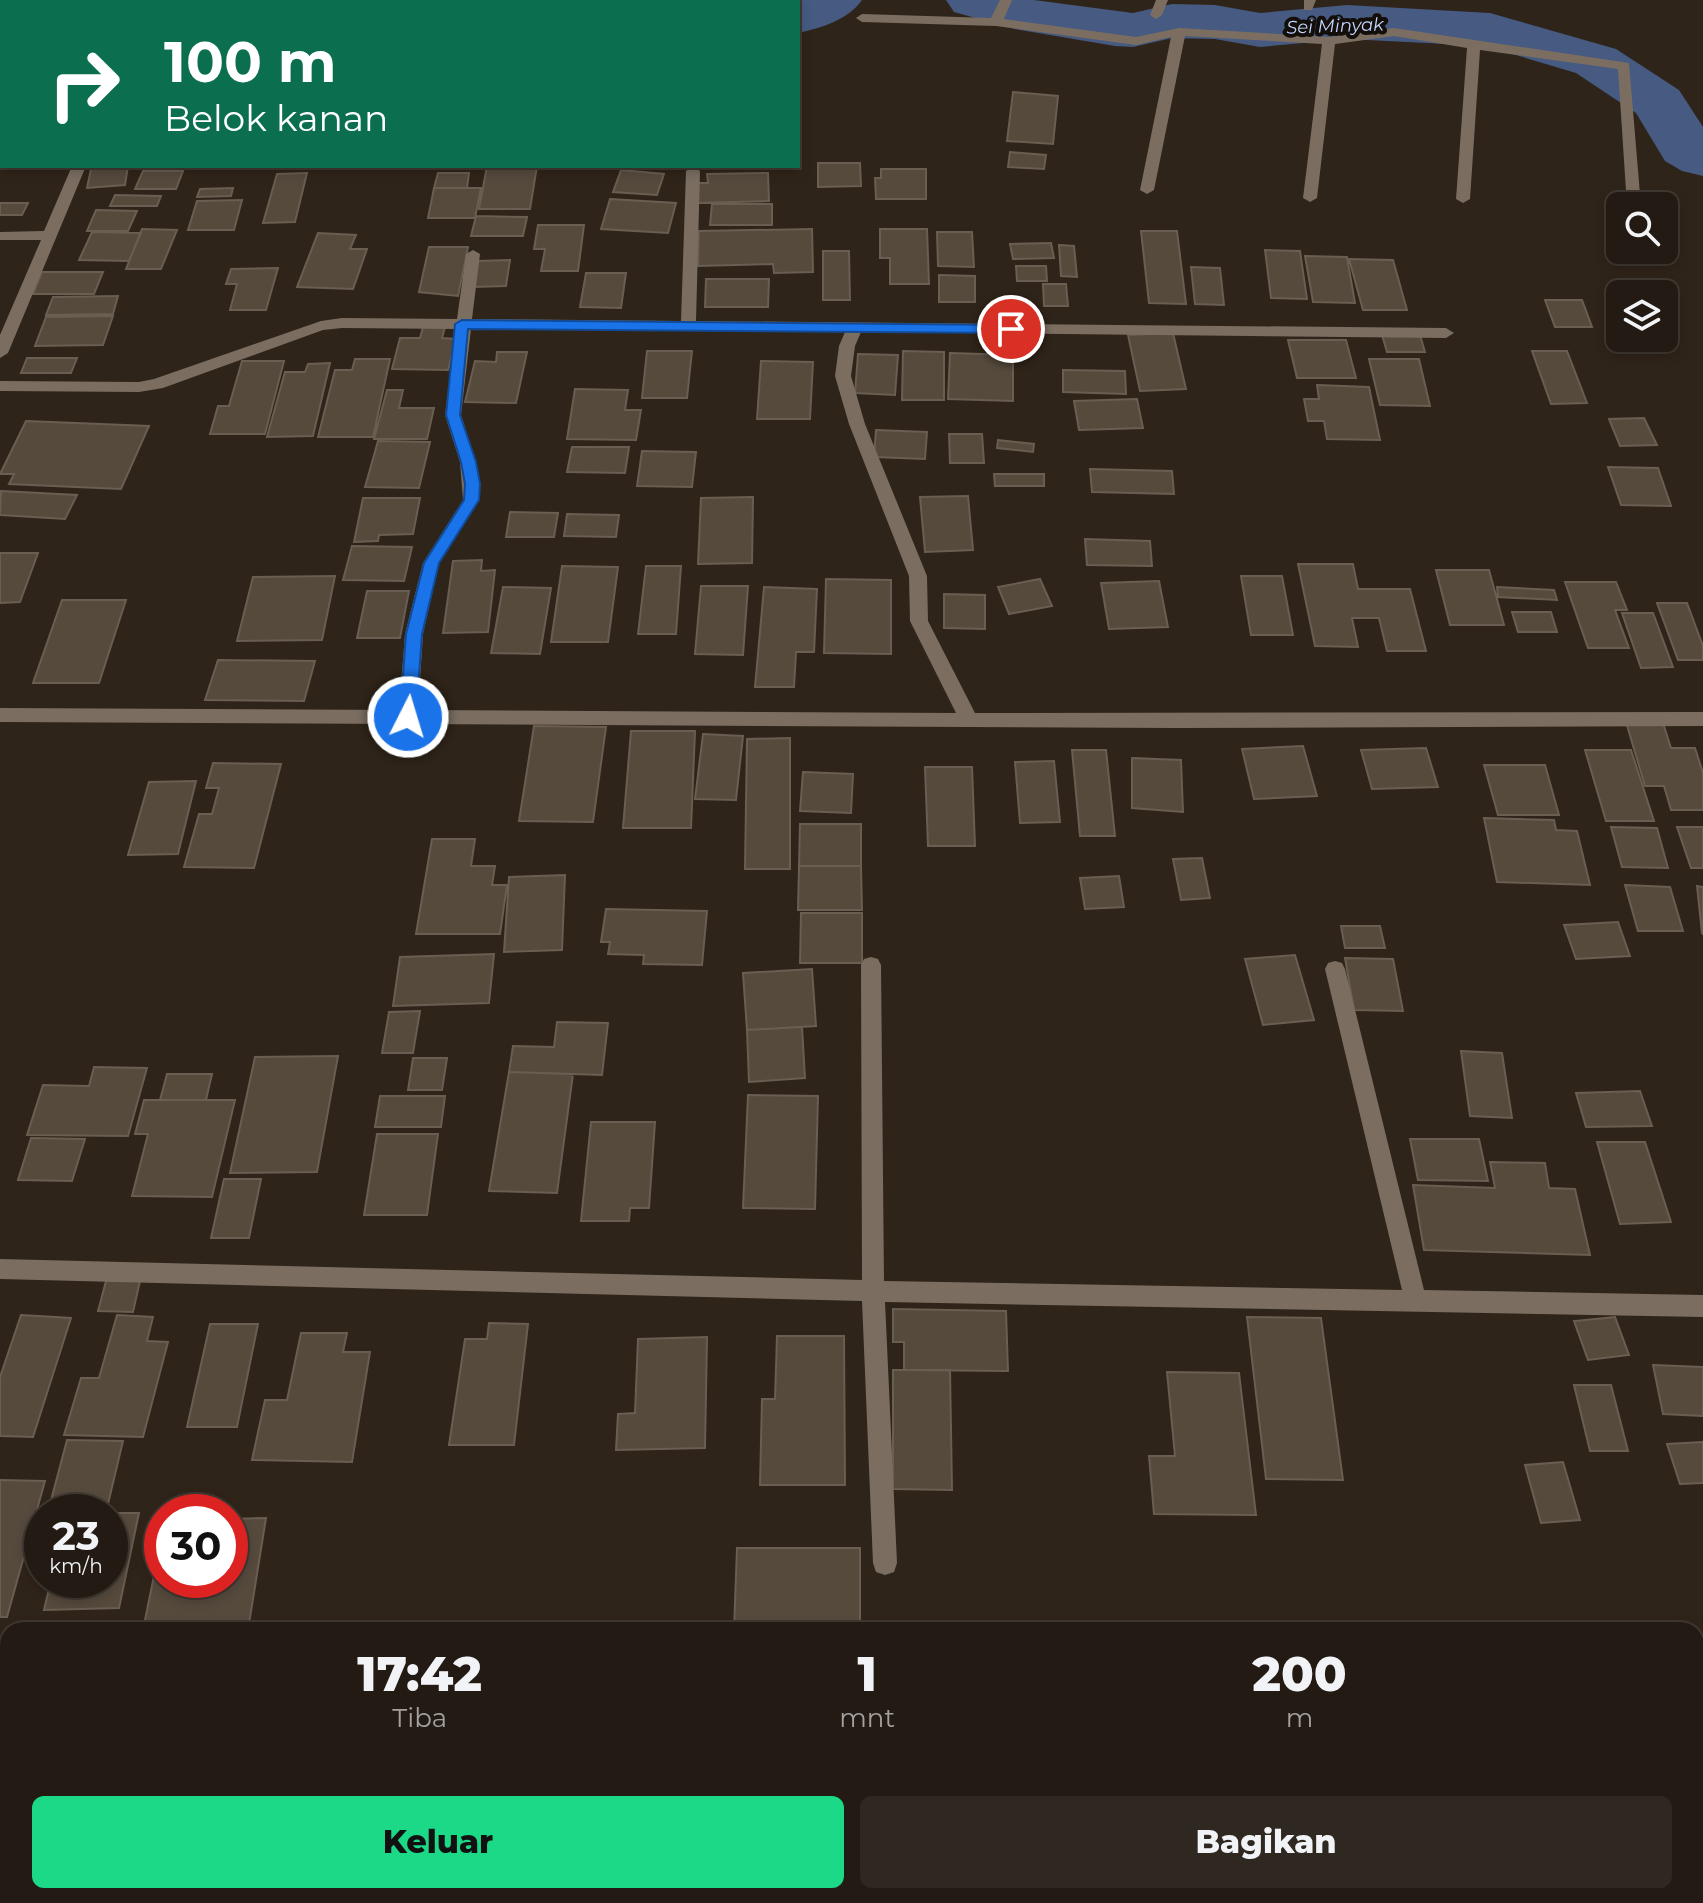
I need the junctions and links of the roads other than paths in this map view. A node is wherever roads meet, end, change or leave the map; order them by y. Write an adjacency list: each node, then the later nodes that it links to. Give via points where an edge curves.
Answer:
1 (1006, 0): 5 (street)
2 (1162, 0): 3 (street)
3 (1156, 15)
4 (862, 18): 5 (street)
5 (997, 19): 6 (street, via 1136,41)
6 (1179, 32): 7 (street); 11 (street)
7 (1329, 41): 8 (street, via 1394,32); 13 (street)
8 (1474, 45): 12 (street, via 1624,66); 14 (street)
9 (78, 168): 15 (street)
10 (693, 171): 19 (street)
11 (1147, 190)
12 (1633, 192)
13 (1310, 198)
14 (1463, 199)
15 (50, 235): 16 (street); 22 (street)
16 (0, 236)
17 (473, 254): 18 (street)
18 (462, 324): 19 (street); 23 (street, via 321,326 139,387); 25 (street, via 453,415 468,462 471,500 431,563 414,634)
19 (688, 326): 20 (street)
20 (855, 328): 21 (street); 27 (street, via 843,376 918,576 919,621)
21 (1446, 333)
22 (0, 353)
23 (0, 386)
24 (0, 715): 25 (street)
25 (408, 717): 27 (street)
26 (1703, 719): 27 (street)
27 (969, 720)
28 (871, 965): 31 (street)
29 (1335, 969): 32 (street)
30 (0, 1269): 31 (street)
31 (873, 1291): 32 (street); 34 (street)
32 (1416, 1303): 33 (street)
33 (1703, 1306)
34 (885, 1563)

